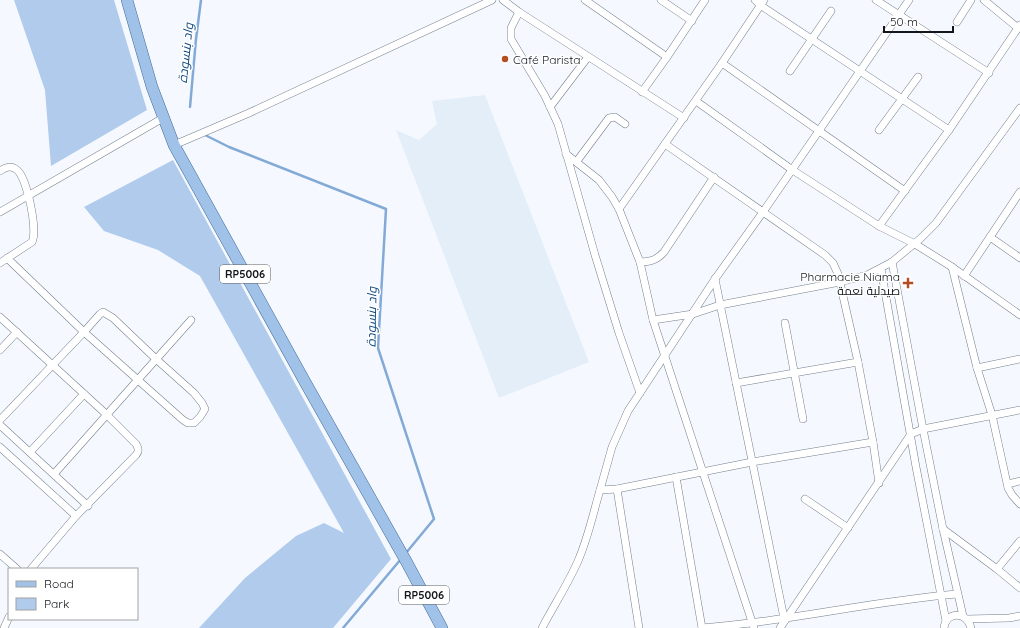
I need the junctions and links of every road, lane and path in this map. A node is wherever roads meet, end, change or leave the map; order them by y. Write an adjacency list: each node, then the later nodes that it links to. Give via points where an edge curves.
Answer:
1 (127, 0): 31 (main road, RP5006)
2 (492, 0): 38 (street, via 249,113)
3 (503, 0): 13 (street)
4 (585, 0): 20 (street)
5 (661, 0): 15 (street)
6 (705, 0): 15 (street)
7 (876, 0): 14 (street)
8 (909, 0): 14 (street)
9 (971, 0): 16 (street)
10 (984, 0): 17 (street)
11 (759, 2): 18 (street); 21 (street)
12 (831, 11): 18 (street)
13 (519, 12): 19 (street); 29 (street, via 511,28 511,39)
14 (898, 14): 23 (street); 24 (street)
15 (692, 21): 20 (street)
16 (957, 22)
17 (1019, 26): 24 (street)
18 (811, 38): 22 (street); 23 (street)
19 (588, 57): 26 (street); 29 (street)
20 (667, 57): 26 (street)
21 (722, 63): 28 (street); 36 (street)
22 (790, 71)
23 (860, 71): 27 (street); 36 (street)
24 (989, 73): 35 (street)
25 (918, 77): 27 (street)
26 (642, 92): 32 (street)
27 (902, 98): 34 (street); 35 (street)
28 (696, 101): 32 (street); 41 (street)
29 (550, 107): 39 (street, via 558,124)
30 (1020, 108): 52 (street, via 936,222)
31 (163, 118): 38 (main road, RP5006); 46 (street)
32 (684, 118): 37 (street)
33 (625, 124): 40 (street, via 615,117 609,118)
34 (879, 130)
35 (949, 130): 44 (street)
36 (819, 131): 41 (street); 44 (street)
37 (665, 144): 43 (street); 47 (street)
38 (174, 145): 127 (main road, RP5006)
39 (566, 154): 40 (street); 82 (street, via 616,326)
40 (577, 161): 47 (street, via 603,184)
41 (792, 169): 49 (street); 50 (street)
42 (0, 170): 46 (street, via 13,167 17,170)
43 (714, 178): 49 (street); 56 (street, via 664,252 656,260)
44 (905, 191): 50 (street)
45 (1020, 192): 51 (street)
46 (28, 196): 48 (street); 53 (street, via 34,221 33,241)
47 (619, 209): 56 (street)
48 (0, 212)
49 (763, 212): 61 (street); 62 (street, via 829,258 837,269)
50 (880, 226): 52 (street)
51 (990, 238): 54 (street); 60 (street)
52 (915, 244): 57 (street); 58 (street)
53 (7, 258): 55 (street); 71 (street)
54 (1020, 258)
55 (0, 262)
56 (640, 262): 68 (street)
57 (892, 262): 59 (street); 90 (street)
58 (952, 267): 60 (street); 78 (street)
59 (880, 269): 62 (street, via 860,278); 91 (street)
60 (964, 276): 65 (street)
61 (715, 279): 63 (street); 64 (street)
62 (840, 282): 63 (street); 76 (street)
63 (720, 305): 64 (street); 81 (street)
64 (693, 314): 68 (street); 73 (street)
65 (1020, 315)
66 (0, 317): 70 (street)
67 (191, 320): 74 (street)
68 (653, 320): 73 (street)
69 (784, 324): 79 (street)
70 (17, 332): 72 (street); 77 (street)
71 (84, 332): 74 (street, via 104,312); 77 (street); 80 (street)
72 (0, 350)
73 (664, 356): 82 (street); 96 (street)
74 (156, 359): 80 (street); 80 (street, via 202,403 205,409 200,417 194,423 186,422)
75 (1020, 359): 78 (street)
76 (858, 362): 79 (street); 92 (street)
77 (53, 365): 83 (street); 88 (street)
78 (977, 368): 86 (street)
79 (794, 373): 81 (street); 87 (street)
80 (136, 380): 85 (street)
81 (736, 383): 95 (street)
82 (640, 393): 103 (street, via 618,431)
83 (84, 394): 85 (street); 94 (street)
84 (1020, 410): 86 (street)
85 (106, 414): 97 (street); 106 (street, via 136,444 138,452)
86 (992, 415): 90 (street); 101 (street)
87 (802, 418)
88 (0, 420)
89 (0, 426): 94 (street)
90 (923, 429): 91 (street); 109 (street)
91 (911, 434): 100 (street); 117 (street)
92 (873, 442): 95 (street); 100 (street)
93 (0, 447): 107 (street)
94 (30, 452): 97 (street)
95 (752, 462): 96 (street); 120 (street)
96 (703, 471): 98 (street); 123 (street)
97 (54, 474): 106 (street)
98 (676, 477): 102 (street); 130 (street)
99 (1020, 481): 101 (street)
100 (879, 483): 108 (street)
101 (1008, 484): 105 (street, via 1010,492)
102 (617, 489): 103 (street); 129 (street)
103 (600, 490): 128 (street, via 578,560)
104 (805, 499): 108 (street)
105 (1020, 504)
106 (88, 506): 107 (street)
107 (76, 516): 113 (street)
108 (848, 528): 120 (street)
109 (943, 529): 114 (street); 116 (street)
110 (1020, 541): 114 (street)
111 (0, 554): 112 (street)
112 (16, 568)
113 (32, 568)
114 (998, 569): 115 (street)
115 (1020, 588)
116 (957, 594): 117 (street); 121 (street)
117 (941, 595): 120 (street); 124 (street)
118 (1020, 616): 121 (street)
119 (0, 617): 122 (street)
120 (786, 617): 123 (street); 131 (street)
121 (965, 618): 124 (street, via 953,616); 132 (street)
122 (8, 619): 126 (street)
123 (753, 626): 125 (street)
124 (944, 626)
125 (736, 627): 130 (street)
126 (4, 628)
127 (442, 628)
128 (542, 628)
129 (638, 628)
130 (702, 628)
131 (780, 628)
132 (971, 628)

